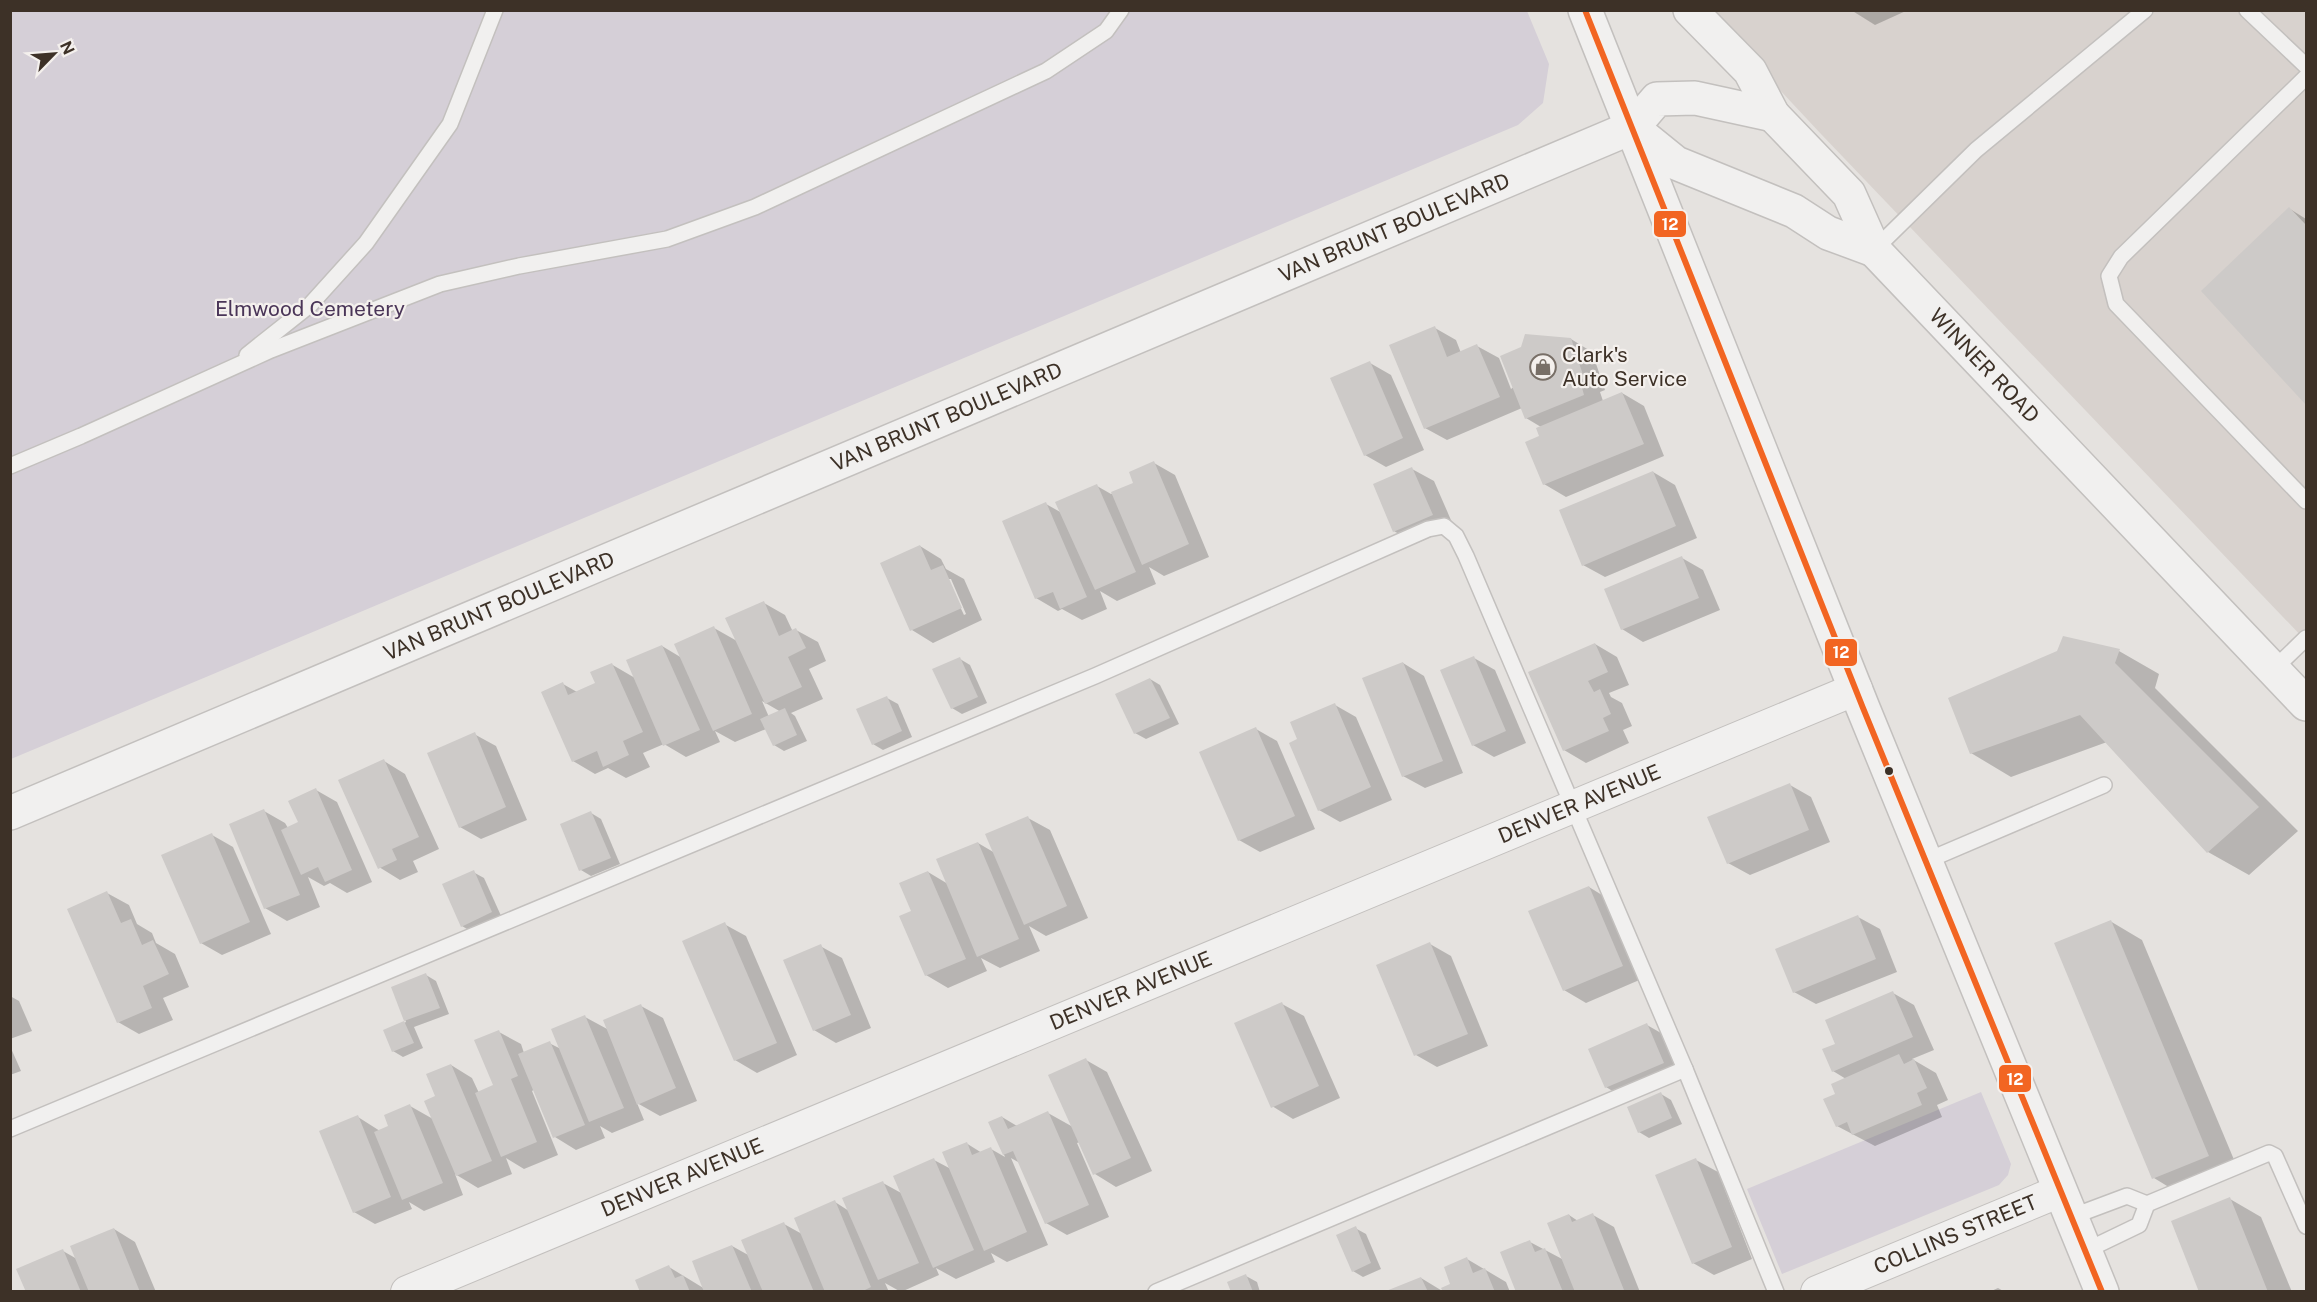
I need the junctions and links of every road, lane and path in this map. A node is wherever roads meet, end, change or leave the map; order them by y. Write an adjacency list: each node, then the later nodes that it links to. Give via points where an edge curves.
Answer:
1 (495, 10): 12 (lane, via 450,124 366,243 310,305)
2 (1120, 10): 12 (lane, via 1106,31 1046,71 755,207 667,239 440,284)
3 (1585, 10): 10 (street)
4 (1690, 10): 9 (street, WINNER ROAD, via 1750,71)
5 (2145, 10): 11 (lane, via 1976,150)
6 (2247, 10): 7 (lane)
7 (2307, 66)
8 (2307, 77): 14 (lane, via 2121,257 2109,276 2116,304)
9 (1773, 115): 10 (street, via 1695,98 1657,99); 11 (street, WINNER ROAD, via 1849,194)
10 (1633, 127): 11 (street, via 1676,163 1794,211 1827,233); 17 (street); 21 (street, VAN BRUNT BOULEVARD)
11 (1874, 250): 16 (street, WINNER ROAD)
12 (226, 371): 13 (lane)
13 (10, 466)
14 (2307, 501)
15 (2307, 638): 16 (lane)
16 (2273, 670): 18 (street, WINNER ROAD)
17 (1856, 689): 20 (street, DENVER AVENUE); 22 (street)
18 (2307, 705)
19 (2104, 785): 22 (lane)
20 (1574, 807): 23 (lane); 24 (lane, via 1456,536 1444,526); 29 (street, DENVER AVENUE)
21 (10, 813)
22 (1926, 861): 25 (street)
23 (1685, 1069): 30 (lane); 31 (lane)
24 (10, 1129)
25 (2066, 1204): 26 (lane, via 2127,1196); 28 (street); 32 (street, COLLINS STREET)
26 (2147, 1204): 27 (lane, via 2269,1153 2275,1156); 28 (lane, via 2139,1224)
27 (2307, 1226)
28 (2085, 1251): 33 (street)
29 (407, 1292)
30 (1156, 1292)
31 (1776, 1292)
32 (1817, 1292)
33 (2102, 1292)

